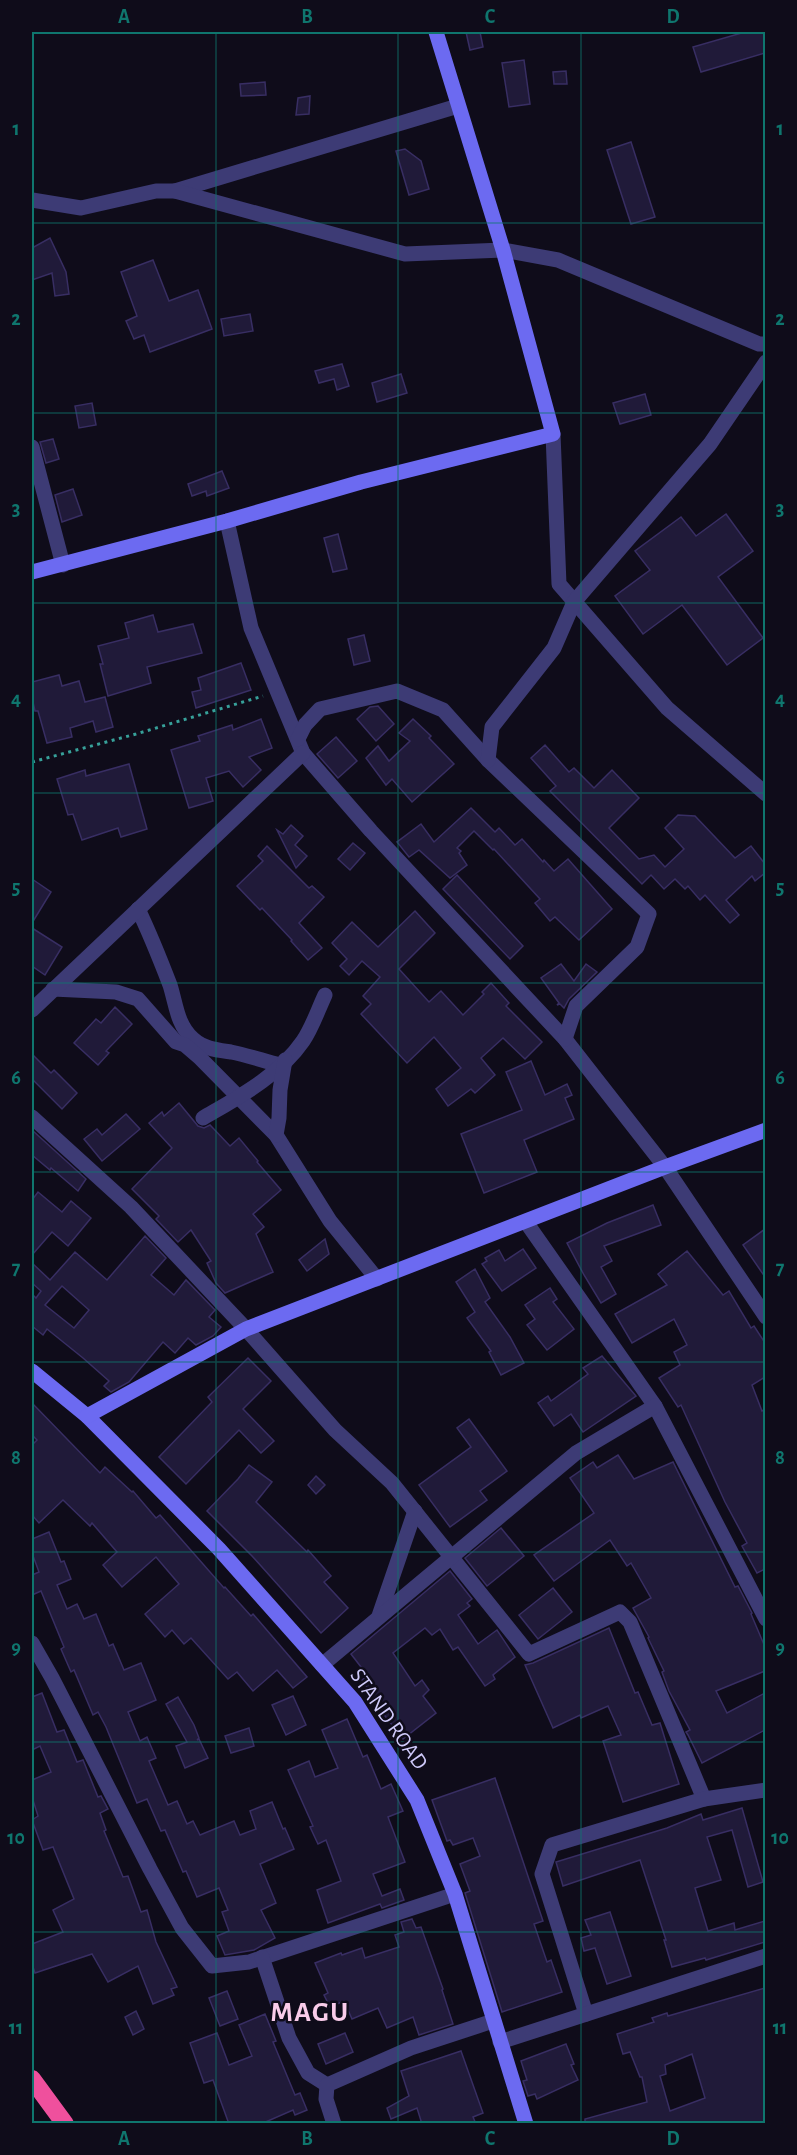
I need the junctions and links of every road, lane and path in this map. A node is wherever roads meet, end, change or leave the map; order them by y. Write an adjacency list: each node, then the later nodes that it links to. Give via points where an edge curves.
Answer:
1 (436, 32): 2 (main road)
2 (458, 106): 3 (street); 5 (main road)
3 (175, 191): 4 (street, via 156,191 81,208); 5 (street, via 405,254)
4 (32, 200)
5 (503, 250): 6 (street, via 558,260); 8 (main road)
6 (765, 344)
7 (765, 362): 13 (street, via 710,444)
8 (553, 434): 10 (main road, via 361,482); 13 (street, via 559,584)
9 (32, 447): 11 (street)
10 (227, 521): 11 (main road); 14 (street, via 251,628)
11 (63, 565): 12 (main road)
12 (32, 572)
13 (574, 602): 16 (street, via 554,648 492,727); 18 (street, via 667,708)
14 (278, 692): 15 (street); 17 (path)
15 (300, 746): 16 (street, via 305,725 320,709 397,691 443,710); 19 (street); 23 (street, via 371,831)
16 (488, 760): 23 (street, via 649,914 637,947 576,1006)
17 (32, 762)
18 (765, 794)
19 (138, 909): 20 (street); 24 (street, via 151,935 178,1016 193,1040 216,1051)
20 (53, 990): 22 (street); 25 (street, via 116,992 138,999 176,1042 199,1057)
21 (326, 995): 24 (street, via 303,1041)
22 (32, 1009)
23 (565, 1039): 30 (street)
24 (283, 1062): 25 (street); 29 (street)
25 (239, 1097): 27 (street); 29 (street)
26 (32, 1117): 34 (street, via 130,1207)
27 (203, 1118)
28 (765, 1130): 30 (main road)
29 (276, 1135): 32 (street, via 330,1221)
30 (664, 1167): 31 (main road); 33 (street)
31 (525, 1222): 32 (main road); 36 (street)
32 (377, 1279): 34 (main road)
33 (765, 1317)
34 (246, 1329): 37 (main road); 38 (street, via 335,1430)
35 (32, 1371): 37 (main road, STAND ROAD)
36 (655, 1406): 39 (street, via 576,1453); 41 (street)
37 (87, 1416): 43 (main road, STAND ROAD, via 219,1549)
38 (416, 1511): 39 (street); 40 (street)
39 (450, 1557): 40 (street); 45 (street, via 529,1654 620,1612 630,1622)
40 (379, 1617): 43 (street)
41 (765, 1619)
42 (32, 1642): 48 (street, via 182,1928 212,1966)
43 (322, 1665): 46 (main road, STAND ROAD, via 355,1702 417,1800)
44 (764, 1793): 45 (street)
45 (704, 1799): 49 (street, via 552,1845 542,1874)
46 (455, 1894): 48 (street); 50 (main road, STAND ROAD)
47 (765, 1956): 49 (street)
48 (262, 1957): 53 (street, via 289,2038 308,2073)
49 (586, 2014): 51 (street)
50 (493, 2021): 51 (main road, STAND ROAD); 53 (street, via 411,2048)
51 (500, 2042): 56 (main road, STAND ROAD)
52 (32, 2079): 54 (highway)
53 (327, 2085): 55 (street, via 326,2099)
54 (65, 2124)
55 (334, 2124)
56 (526, 2124)

